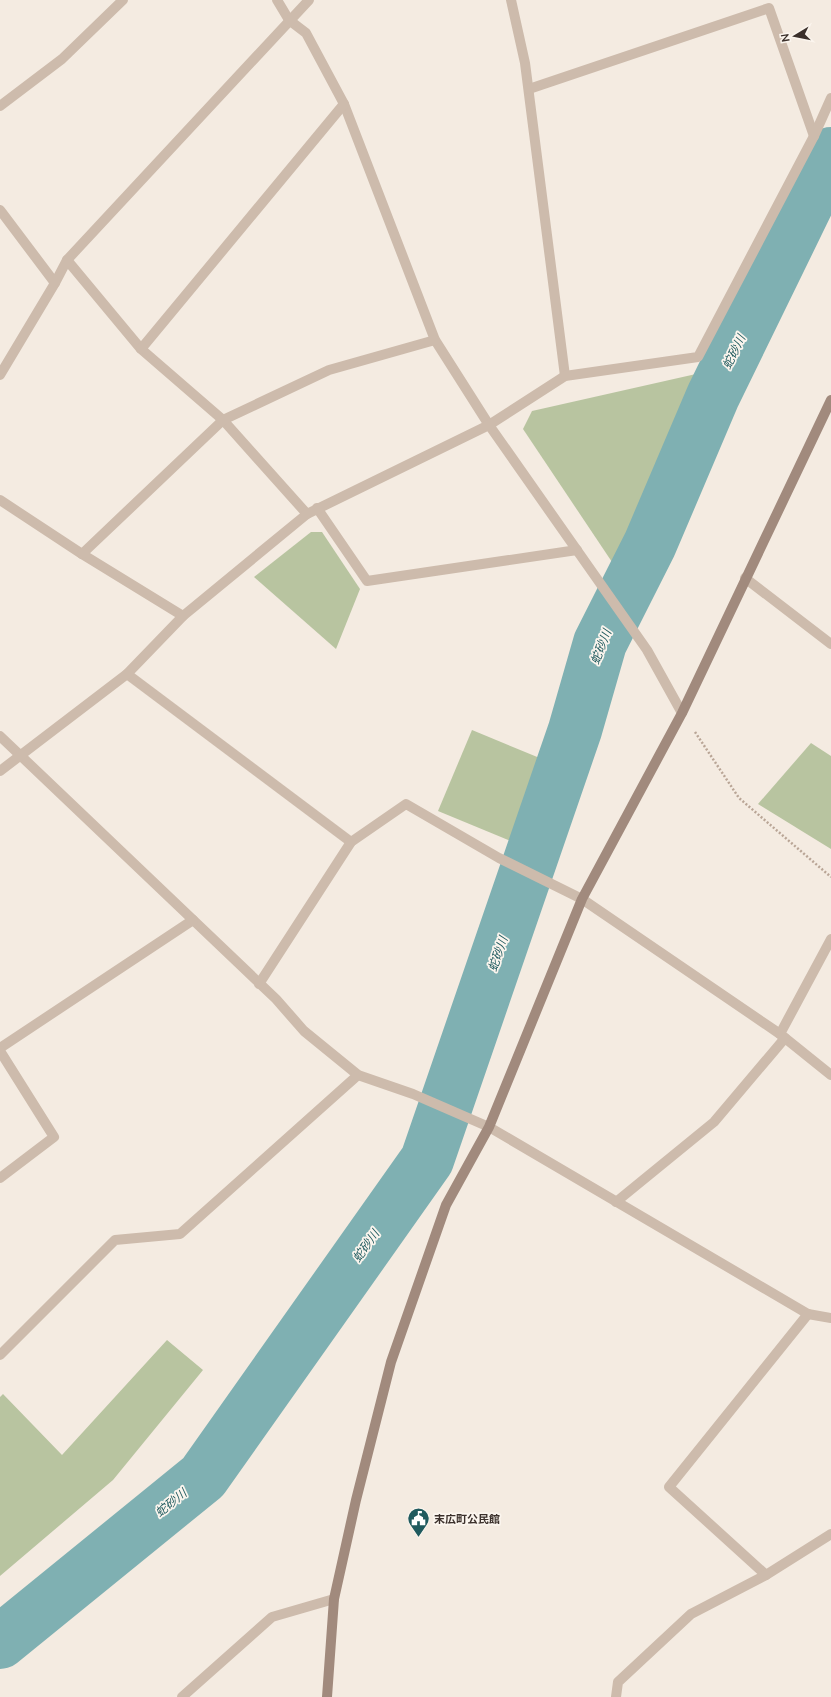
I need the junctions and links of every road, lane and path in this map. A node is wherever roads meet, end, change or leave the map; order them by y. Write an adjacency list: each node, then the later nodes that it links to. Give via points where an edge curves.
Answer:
1 (123, 0): 9 (street, via 62,59)
2 (277, 0): 5 (street)
3 (309, 0): 5 (street)
4 (511, 0): 6 (street)
5 (289, 20): 8 (street, via 306,33); 12 (street)
6 (529, 89): 10 (street, via 769,8); 17 (street)
7 (831, 98): 10 (street)
8 (344, 104): 14 (street); 15 (street)
9 (0, 106)
10 (814, 136): 17 (street, via 698,357)
11 (0, 210): 13 (street)
12 (67, 260): 13 (street); 15 (street)
13 (55, 283): 16 (street)
14 (435, 340): 19 (street, via 329,370); 20 (street)
15 (141, 349): 19 (street)
16 (0, 375)
17 (566, 376): 20 (street)
18 (831, 400): 26 (street)
19 (223, 420): 23 (street); 25 (street)
20 (489, 425): 22 (street); 24 (street)
21 (0, 500): 25 (street)
22 (317, 508): 23 (street); 24 (street, via 367,581)
23 (306, 514): 27 (street)
24 (577, 550): 30 (street, via 647,650)
25 (82, 554): 27 (street)
26 (745, 578): 28 (street); 30 (street)
27 (183, 616): 29 (street)
28 (831, 644)
29 (127, 674): 32 (street); 34 (street)
30 (682, 713): 35 (path, via 739,798); 36 (street)
31 (0, 736): 32 (street)
32 (21, 756): 33 (street); 37 (street)
33 (0, 771)
34 (351, 842): 36 (street, via 406,804 499,858); 39 (street)
35 (831, 877)
36 (582, 899): 40 (street); 44 (street)
37 (193, 920): 39 (street); 41 (street)
38 (831, 939): 40 (street)
39 (259, 984): 43 (street, via 304,1031)
40 (783, 1036): 42 (street); 46 (street, via 714,1122)
41 (0, 1049): 45 (street, via 54,1137)
42 (831, 1074)
43 (358, 1075): 44 (street, via 413,1094); 49 (street, via 180,1234 115,1240)
44 (489, 1128): 46 (street); 52 (street, via 446,1205 391,1362)
45 (0, 1178)
46 (616, 1202): 47 (street)
47 (808, 1314): 48 (street); 51 (street, via 668,1487)
48 (831, 1318)
49 (0, 1355)
50 (831, 1534): 51 (street)
51 (766, 1575): 55 (street, via 691,1614 618,1682)
52 (334, 1599): 53 (street, via 272,1617); 54 (street)
53 (182, 1697)
54 (327, 1697)
55 (616, 1697)

